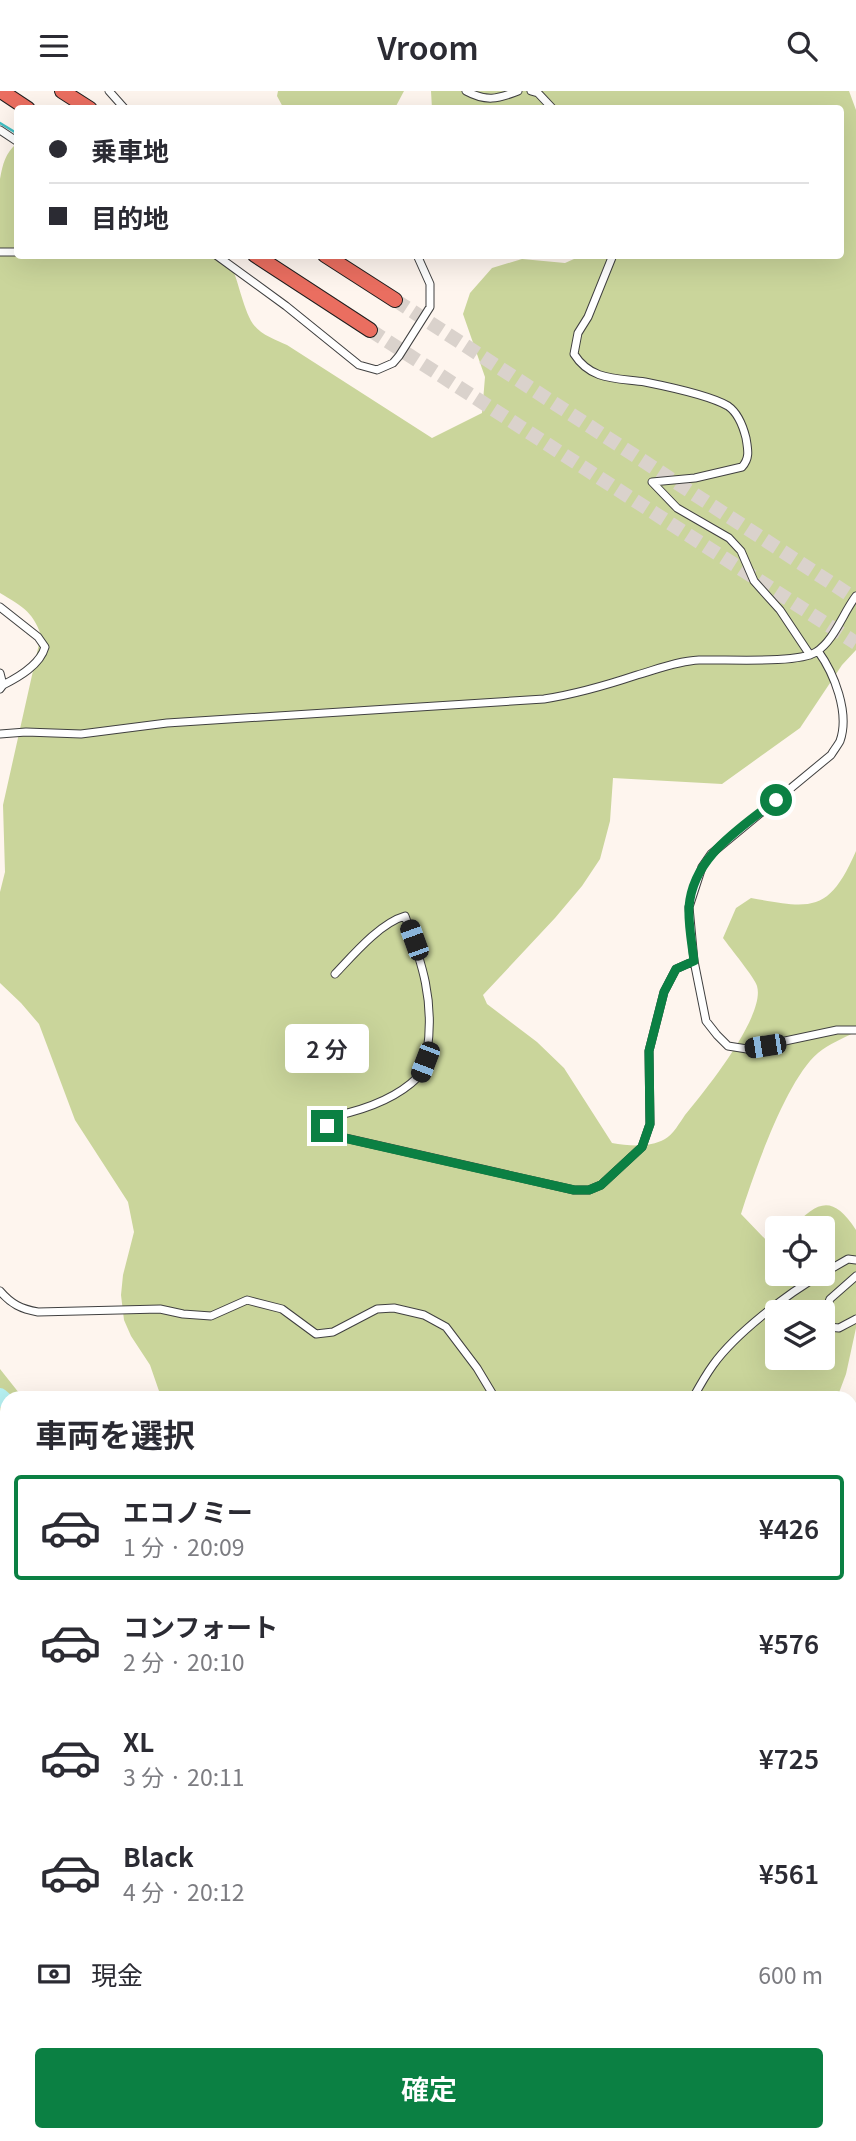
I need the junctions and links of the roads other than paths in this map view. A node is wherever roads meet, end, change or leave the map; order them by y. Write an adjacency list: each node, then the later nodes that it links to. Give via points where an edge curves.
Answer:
1 (1, 91): 7 (highway)
2 (62, 91): 8 (highway)
3 (109, 91): 9 (street)
4 (466, 91): 5 (street, via 499,100)
5 (518, 91)
6 (531, 91): 10 (street)
7 (22, 105)
8 (84, 105)
9 (121, 105)
10 (549, 105)
11 (221, 259): 14 (street, via 359,365 377,370 399,356 430,307 430,284)
12 (261, 259): 17 (highway)
13 (331, 259): 16 (highway)
14 (419, 259)
15 (611, 259): 21 (street, via 578,333 574,354 589,372 708,398 729,406 737,416 749,453 742,467 652,482 677,507 729,538 741,551 754,581)
16 (395, 300)
17 (370, 330)
18 (856, 596): 20 (street)
19 (0, 607): 23 (street, via 45,647 31,667)
20 (818, 651): 21 (street); 25 (street, via 828,665 842,707 840,741 831,755 719,847 702,867 689,907)
21 (810, 655): 24 (street, via 678,663 544,699 167,723 80,734)
22 (0, 673): 23 (street)
23 (1, 687)
24 (0, 734)
25 (694, 961): 26 (street, via 676,969 664,992 649,1051 650,1124 642,1147 601,1185 589,1190 331,1135 327,1126 335,1116 362,1110 419,1076 428,1045 430,996 405,916 388,925); 27 (street, via 706,1021 728,1046 747,1049)
26 (335, 974)
27 (856, 1030)
28 (856, 1260): 29 (street)
29 (835, 1266)
30 (856, 1276): 33 (street, via 830,1299 823,1318 828,1327 839,1328)
31 (800, 1286): 35 (street, via 734,1341)
32 (0, 1291): 34 (street, via 21,1309 38,1312 160,1309 211,1316 247,1300 282,1310 316,1334 333,1332 377,1309 394,1308 424,1315 446,1327)
33 (856, 1319)
34 (491, 1391)
35 (697, 1391)

